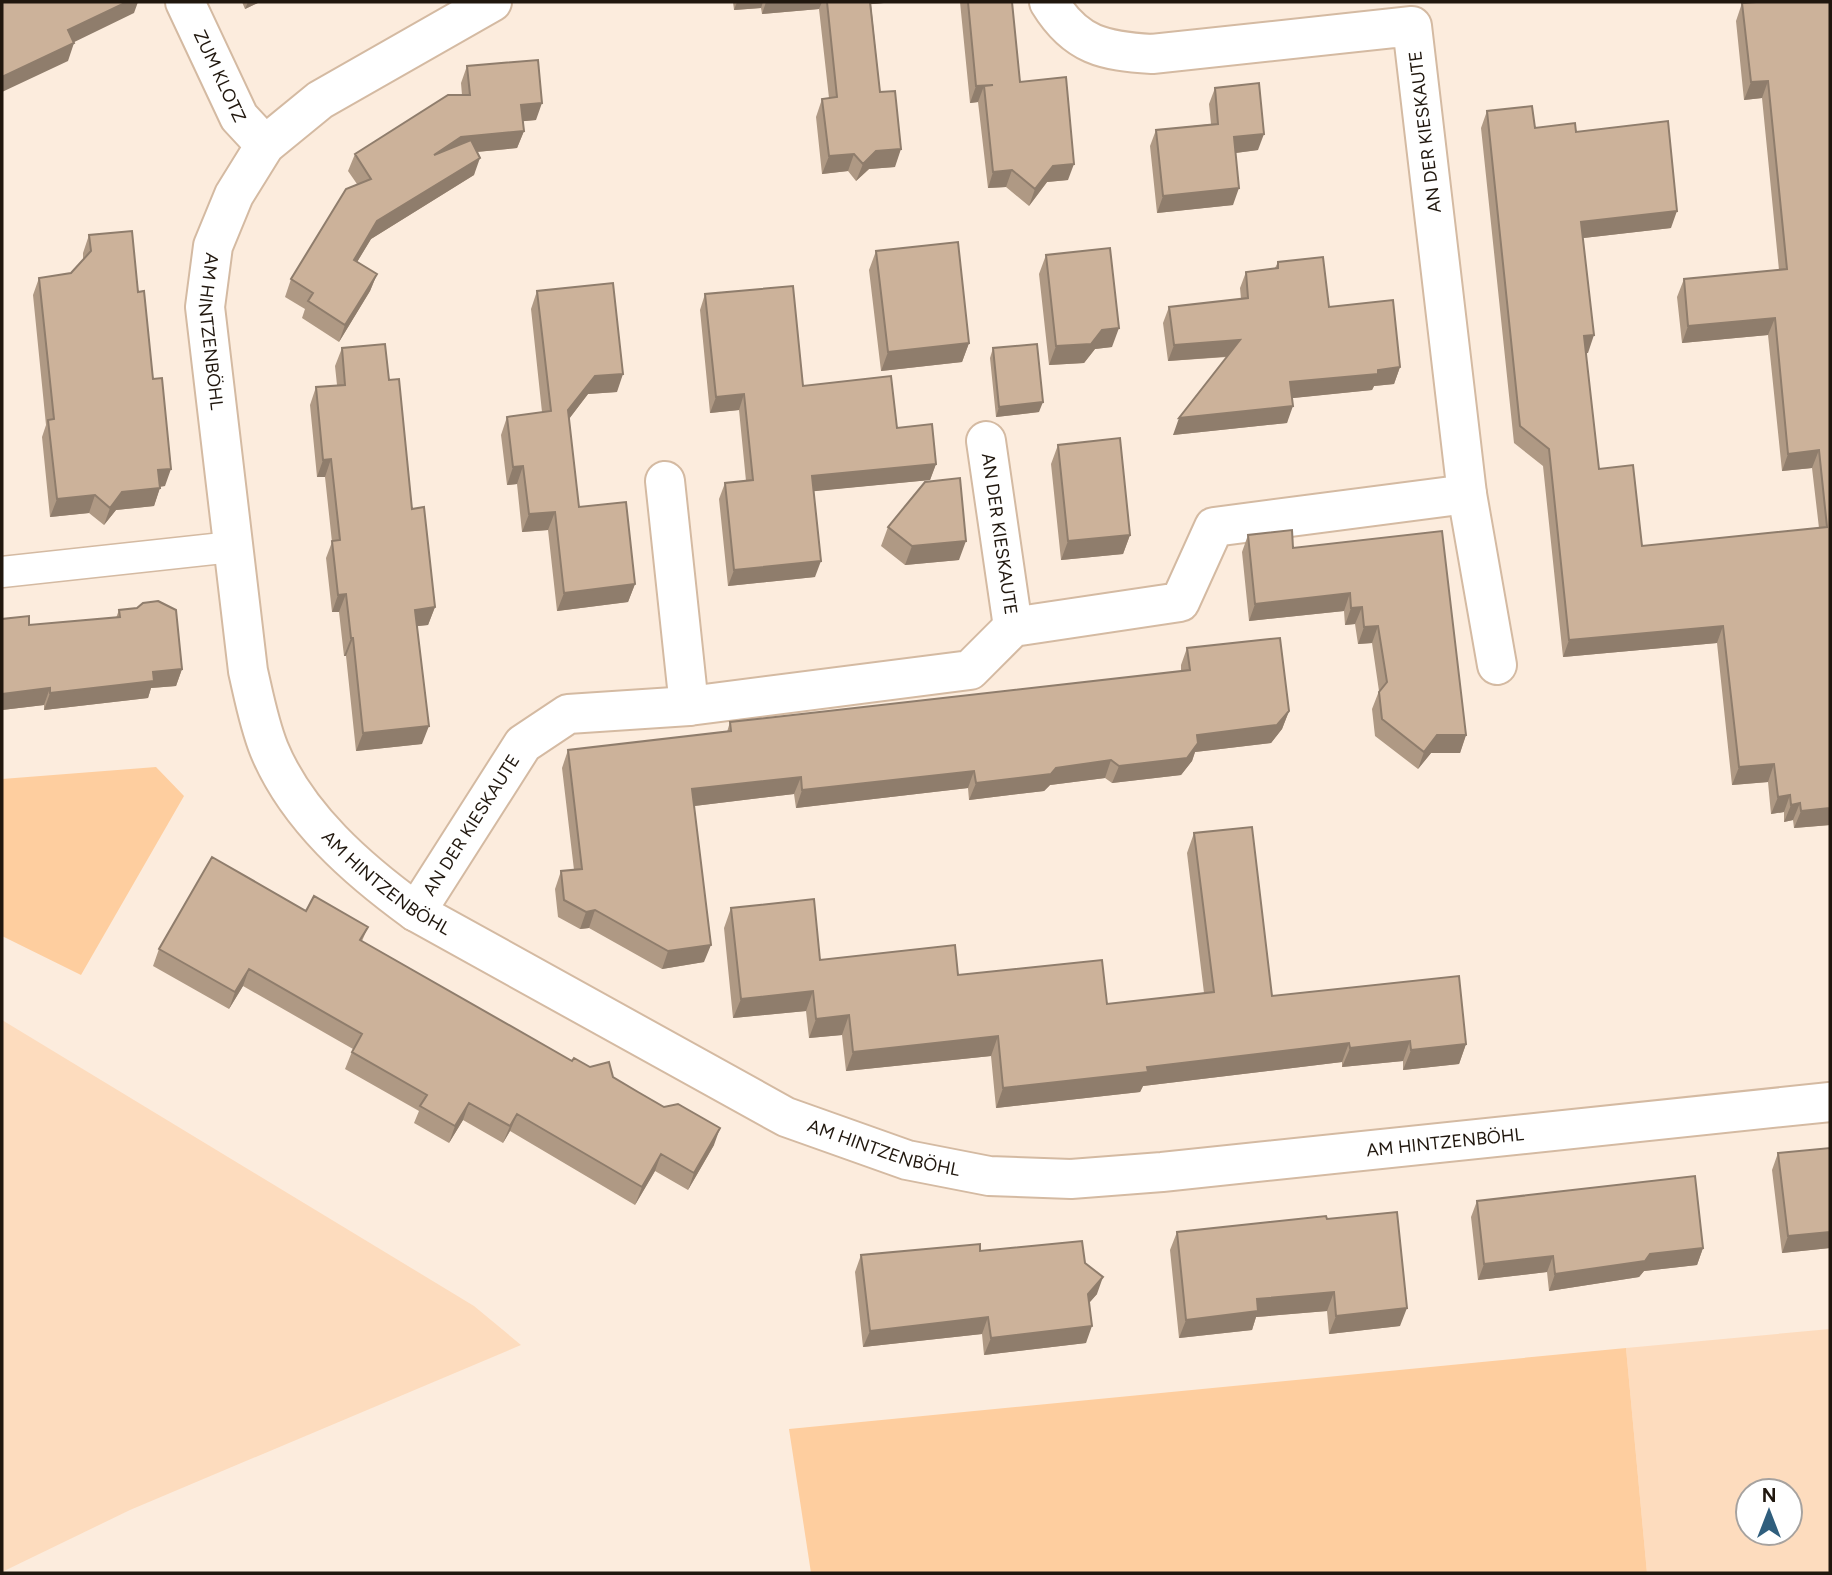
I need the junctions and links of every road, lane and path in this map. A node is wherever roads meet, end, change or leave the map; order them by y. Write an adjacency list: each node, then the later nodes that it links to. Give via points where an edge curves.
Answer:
1 (185, 2): 4 (street, ZUM KLOTZ, via 239,117)
2 (492, 2): 4 (street, AM HINTZENBÖHL, via 320,100)
3 (1049, 2): 7 (street, AN DER KIESKAUTE, via 1071,31 1097,46 1121,52 1153,54 1412,26)
4 (265, 145): 8 (street, AM HINTZENBÖHL, via 234,195 213,246 205,307)
5 (986, 441): 10 (street, AN DER KIESKAUTE)
6 (665, 481): 12 (street)
7 (1467, 494): 10 (street, AN DER KIESKAUTE, via 1214,527 1180,603); 11 (street, AN DER KIESKAUTE)
8 (232, 547): 9 (lane); 13 (street, AM HINTZENBÖHL, via 248,671 269,750 330,839)
9 (2, 572)
10 (1013, 627): 12 (street, AN DER KIESKAUTE, via 970,670)
11 (1497, 665)
12 (689, 706): 13 (street, AN DER KIESKAUTE, via 568,714 523,744)
13 (416, 912): 14 (street, AM HINTZENBÖHL, via 786,1117 907,1160 989,1175 1071,1179 1162,1172)
14 (1830, 1102)

